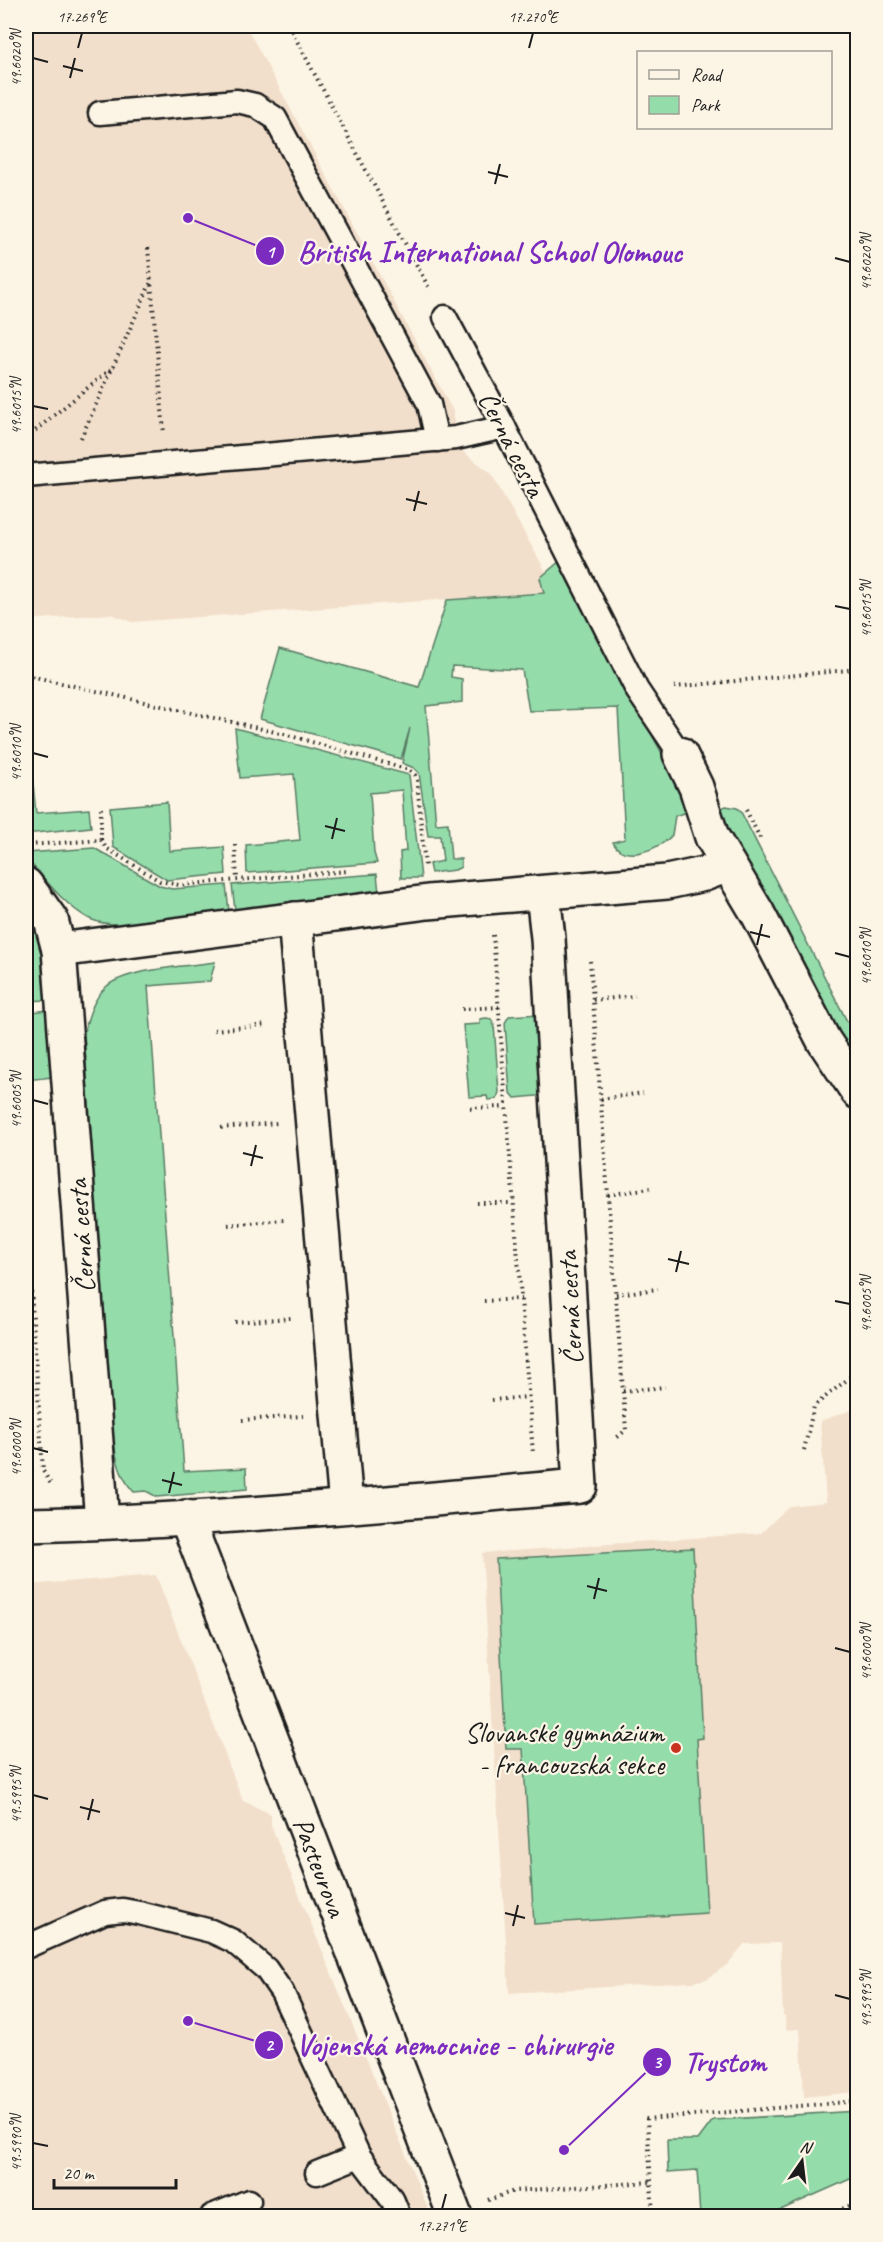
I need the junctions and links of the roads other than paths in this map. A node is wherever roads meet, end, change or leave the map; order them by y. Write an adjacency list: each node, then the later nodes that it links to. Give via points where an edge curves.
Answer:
1 (100, 113): 4 (lane, via 237,101 255,105 275,118 429,404)
2 (445, 317): 3 (lane, Černá cesta)
3 (504, 427): 4 (lane); 6 (lane, Černá cesta, via 637,690)
4 (437, 440): 5 (lane)
5 (26, 476)
6 (680, 754): 7 (street, Černá cesta, via 696,787 712,837)
7 (728, 865): 9 (street, via 667,882); 12 (street, Černá cesta, via 824,1041)
8 (26, 885): 11 (street, Černá cesta, via 51,920)
9 (543, 894): 10 (street, via 428,902); 13 (street, Černá cesta, via 580,1486)
10 (295, 919): 11 (street); 13 (street)
11 (59, 950): 15 (street, Černá cesta)
12 (858, 1092)
13 (346, 1506): 14 (street, Černá cesta)
14 (186, 1517): 15 (street, Černá cesta); 21 (street, Pasteurova)
15 (102, 1522): 16 (street, Černá cesta)
16 (26, 1525)
17 (26, 1947): 18 (lane, via 105,1912 123,1910 212,1931 233,1941 266,1969 282,1992)
18 (359, 2156): 19 (lane); 23 (lane, via 393,2200)
19 (317, 2173)
20 (249, 2201): 22 (lane)
21 (468, 2210)
22 (212, 2217)
23 (399, 2217)

